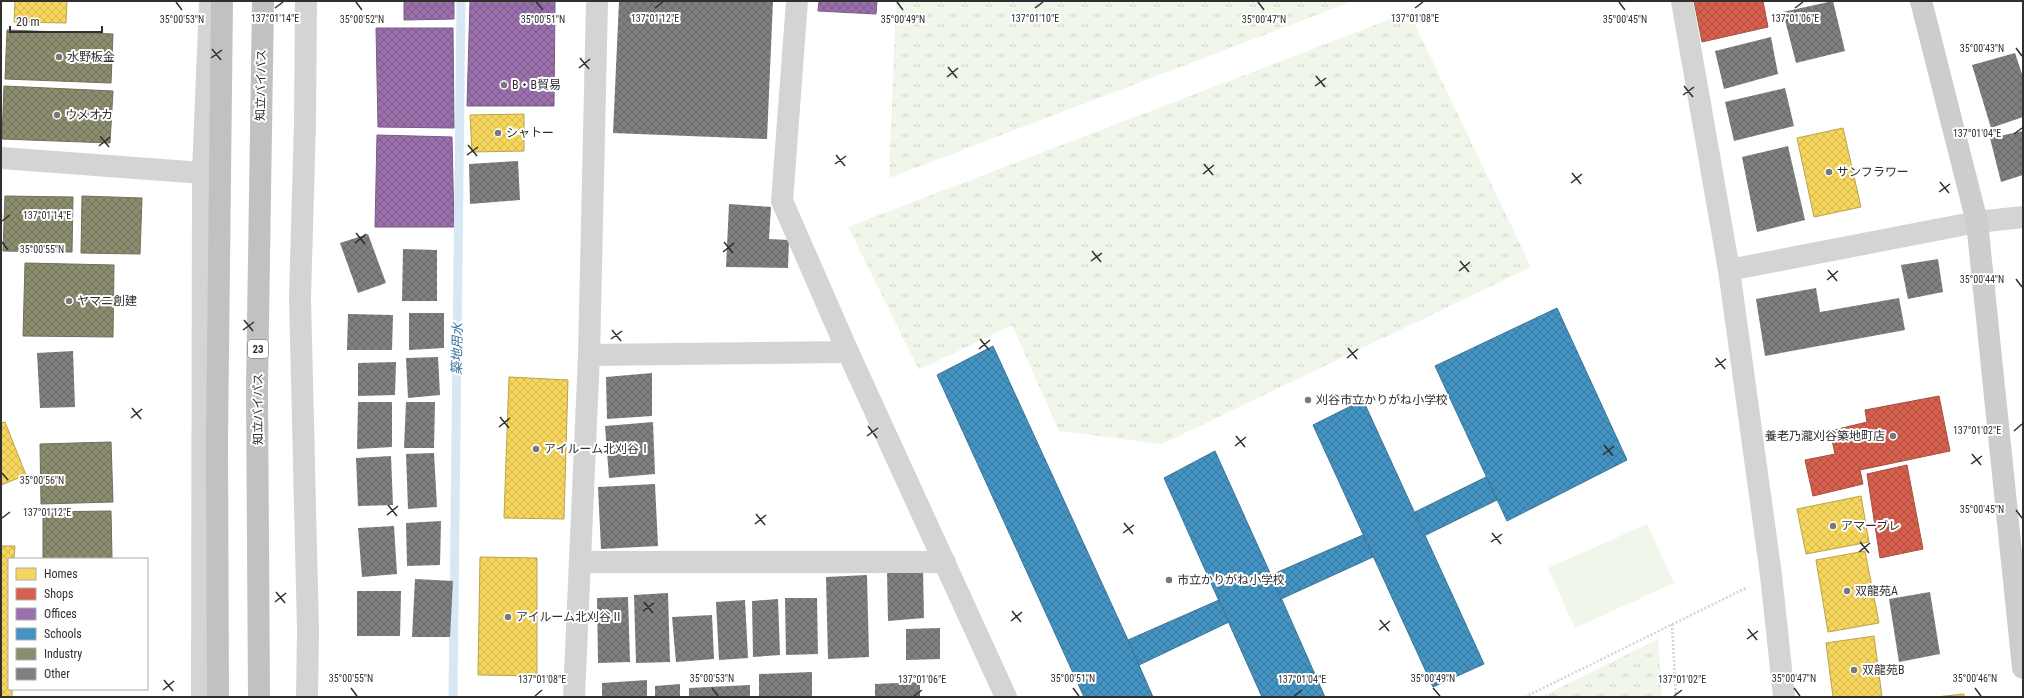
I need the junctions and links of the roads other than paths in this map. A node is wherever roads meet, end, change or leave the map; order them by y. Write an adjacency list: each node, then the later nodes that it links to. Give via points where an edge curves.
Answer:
1 (210, 1): 10 (street)
2 (222, 1): 20 (highway, via 217,441)
3 (263, 1): 21 (highway, 知立バイパス / 23, via 258,388)
4 (306, 1): 22 (street, via 300,298 308,630)
5 (597, 1): 15 (street)
6 (797, 1): 14 (street, via 782,201)
7 (1682, 1): 13 (street)
8 (1921, 1): 12 (street)
9 (1, 158): 10 (street)
10 (203, 172): 19 (street)
11 (2023, 217): 12 (street)
12 (1977, 222): 13 (street); 18 (street)
13 (1728, 270): 25 (street, via 1772,575)
14 (848, 352): 15 (street); 17 (street)
15 (589, 355): 16 (street)
16 (580, 562): 17 (street); 23 (street)
17 (945, 562): 24 (street)
18 (2023, 668)
19 (202, 697)
20 (218, 697)
21 (259, 697)
22 (307, 697)
23 (574, 697)
24 (1006, 697)
25 (1784, 697)

